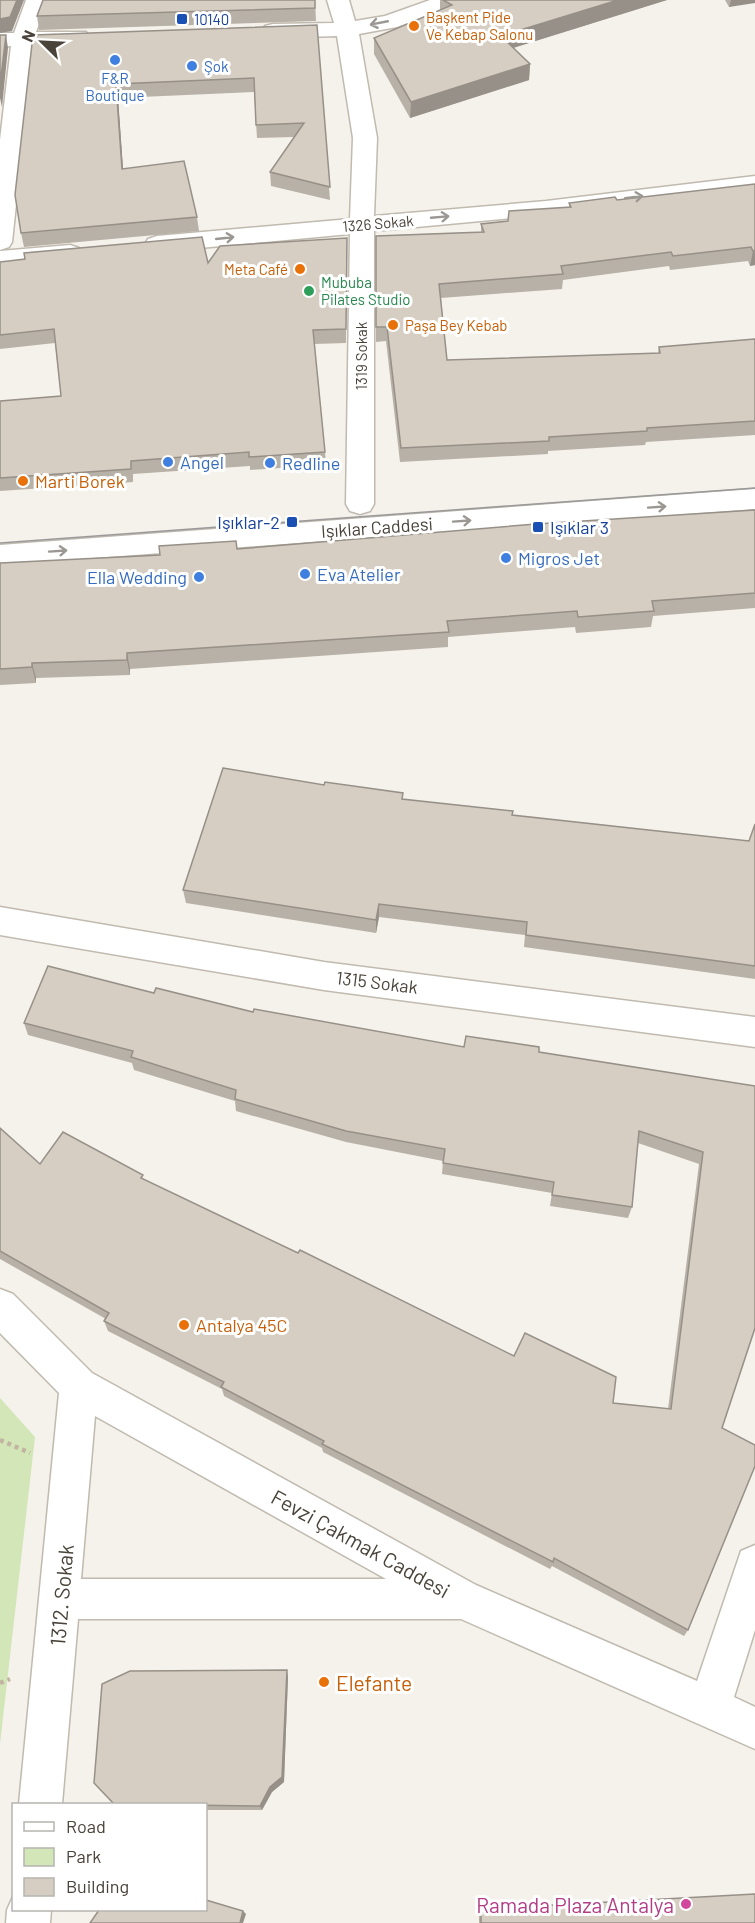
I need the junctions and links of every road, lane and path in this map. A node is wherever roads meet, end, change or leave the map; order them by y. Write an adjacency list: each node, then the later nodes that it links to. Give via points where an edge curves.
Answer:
1 (37, 0): 7 (street)
2 (338, 0): 4 (street, 1319 Sokak)
3 (450, 0): 4 (street, one-way to 4, via 389,22)
4 (347, 29): 5 (street); 9 (street, 1319 Sokak, via 365,138)
5 (254, 32)
6 (104, 36): 7 (street)
7 (11, 39): 10 (street)
8 (755, 183): 9 (street, 1326 Sokak, one-way to 8, via 546,208)
9 (362, 224): 11 (street, 1326 Sokak, one-way to 9); 15 (street, 1319 Sokak)
10 (0, 242)
11 (128, 247)
12 (93, 250): 13 (street)
13 (0, 260)
14 (755, 499): 16 (street, Işıklar Caddesi, one-way to 14)
15 (360, 504)
16 (0, 555)
17 (0, 921): 18 (street, 1315 Sokak, via 324,975)
18 (755, 1032)
19 (0, 1306): 20 (street, Fevzi Çakmak Caddesi)
20 (79, 1386): 22 (street, 1312. Sokak); 23 (street, Fevzi Çakmak Caddesi)
21 (755, 1565): 24 (street)
22 (61, 1599): 23 (street); 26 (street, 1312. Sokak)
23 (462, 1599): 24 (street, Fevzi Çakmak Caddesi)
24 (710, 1707): 25 (street, Fevzi Çakmak Caddesi)
25 (755, 1728)
26 (40, 1803)

